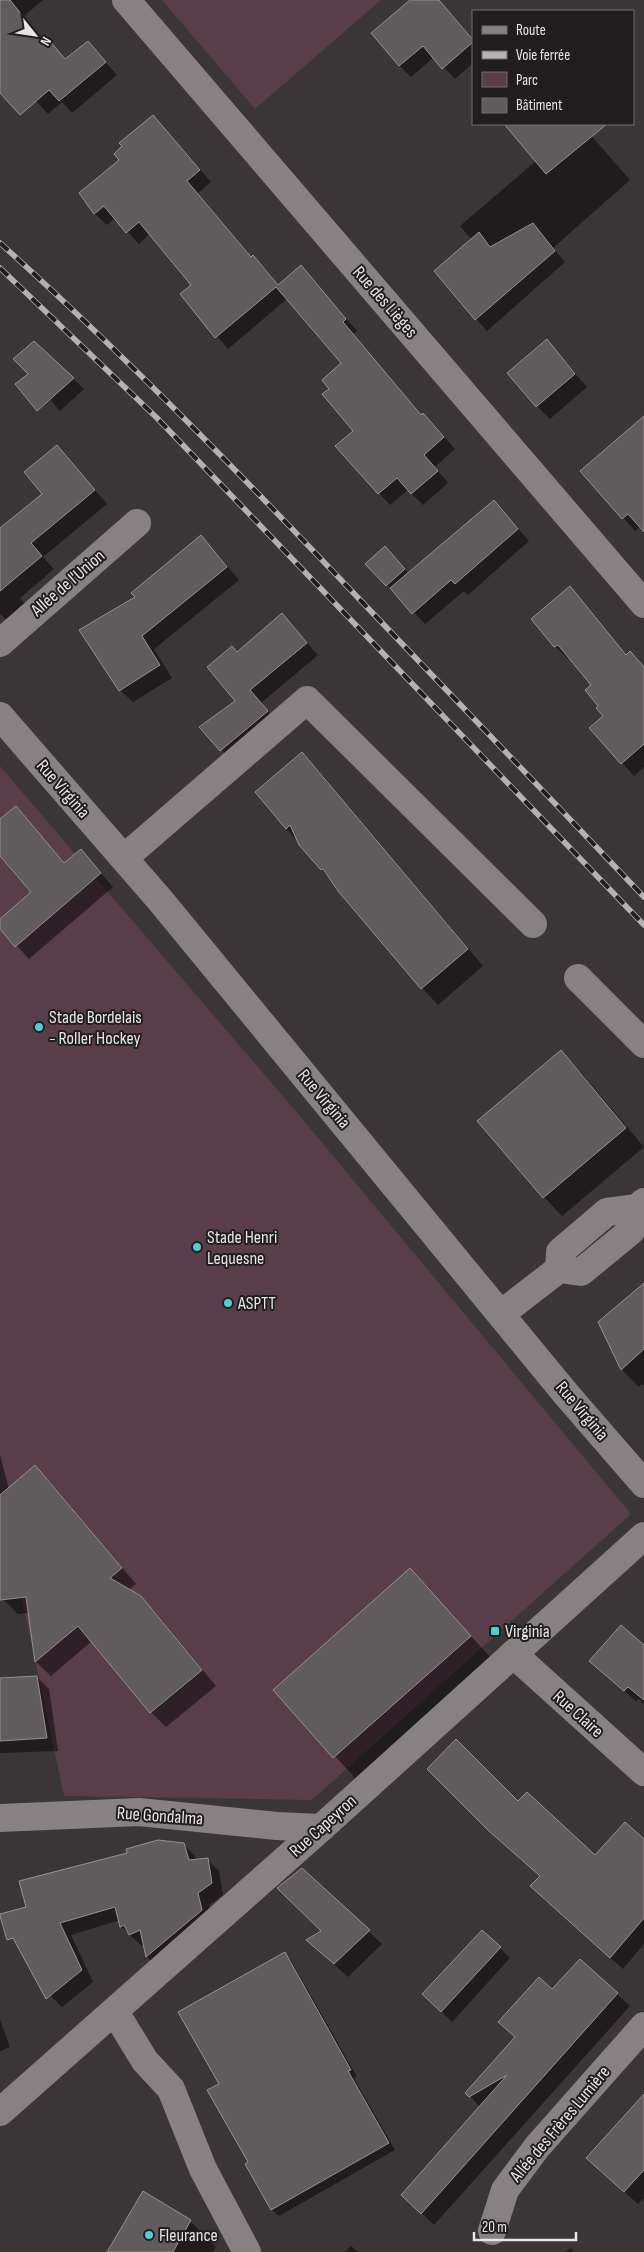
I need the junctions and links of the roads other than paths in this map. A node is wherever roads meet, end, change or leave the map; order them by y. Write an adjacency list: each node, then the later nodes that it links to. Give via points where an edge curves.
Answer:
1 (126, 0): 3 (street, Rue des Lièges)
2 (137, 523): 4 (street, Allée de l'Union)
3 (644, 604)
4 (0, 643)
5 (0, 716): 6 (street, Rue Virginia)
6 (124, 858): 7 (street, via 307,700); 11 (street, Rue Virginia)
7 (533, 924)
8 (578, 978): 9 (street)
9 (644, 1044)
10 (641, 1205): 11 (street, via 607,1212 560,1252 559,1268)
11 (501, 1314): 12 (street, Rue Virginia)
12 (644, 1484)
13 (644, 1536): 14 (street, Rue Capeyron)
14 (513, 1654): 15 (street, Rue Claire); 17 (street, Rue Capeyron)
15 (644, 1772)
16 (0, 1818): 17 (street, Rue Gondalma, via 138,1812)
17 (321, 1828): 18 (street, Rue Capeyron)
18 (115, 2012): 20 (street, Rue Capeyron); 22 (street, via 145,2060 170,2090 203,2169)
19 (644, 2026): 21 (street, Allée des Frères Lumière, via 537,2147 505,2190)
20 (0, 2112)
21 (492, 2231)
22 (247, 2252)

